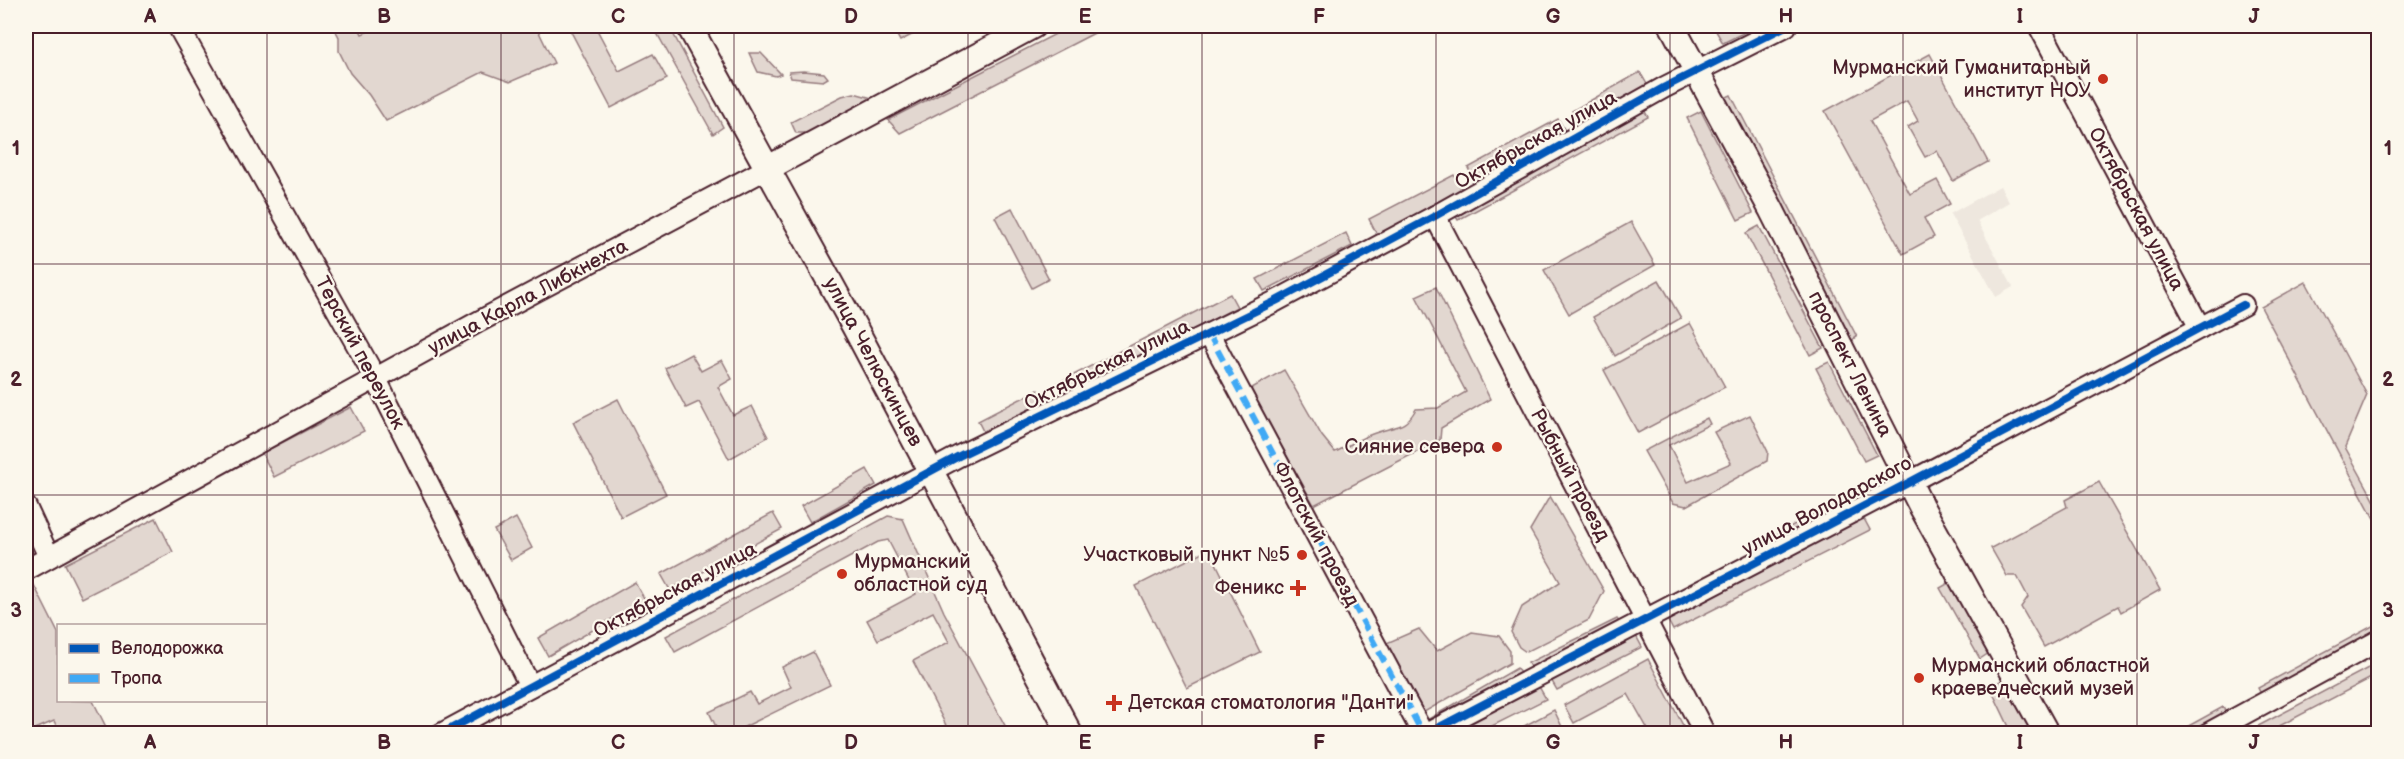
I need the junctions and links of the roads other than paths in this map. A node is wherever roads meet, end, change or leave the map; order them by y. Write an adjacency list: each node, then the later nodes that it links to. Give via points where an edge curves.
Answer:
1 (178, 26): 13 (street, Терский переулок)
2 (689, 26): 8 (main road, улица Челюскинцев)
3 (1033, 26): 8 (main road, улица Карла Либкнехта)
4 (1672, 26): 7 (main road, проспект Ленина)
5 (1786, 26): 7 (street, Октябрьская улица)
6 (2039, 26): 11 (street, Октябрьская улица)
7 (1697, 70): 9 (street, Октябрьская улица); 15 (main road, проспект Ленина)
8 (768, 168): 13 (street, улица Карла Либкнехта); 14 (main road, улица Челюскинцев)
9 (1435, 216): 12 (street, Октябрьская улица); 19 (street, Рыбный проезд)
10 (2243, 305): 11 (street, улица Володарского)
11 (2200, 328): 15 (street, улица Володарского)
12 (1209, 334): 14 (street, Октябрьская улица); 24 (street, Флотский проезд)
13 (376, 379): 17 (street, улица Карла Либкнехта); 21 (street, Терский переулок)
14 (931, 471): 21 (street, Октябрьская улица); 23 (main road, улица Челюскинцев)
15 (1910, 482): 19 (street, улица Володарского); 26 (main road, проспект Ленина)
16 (26, 507): 17 (street)
17 (50, 557): 18 (street, улица Карла Либкнехта)
18 (26, 570)
19 (1646, 620): 24 (street, улица Володарского); 25 (street, Рыбный проезд)
20 (2379, 641): 27 (street)
21 (530, 686): 22 (street, Октябрьская улица)
22 (441, 734)
23 (1070, 734)
24 (1425, 734)
25 (1705, 734)
26 (2047, 734)
27 (2207, 734)

